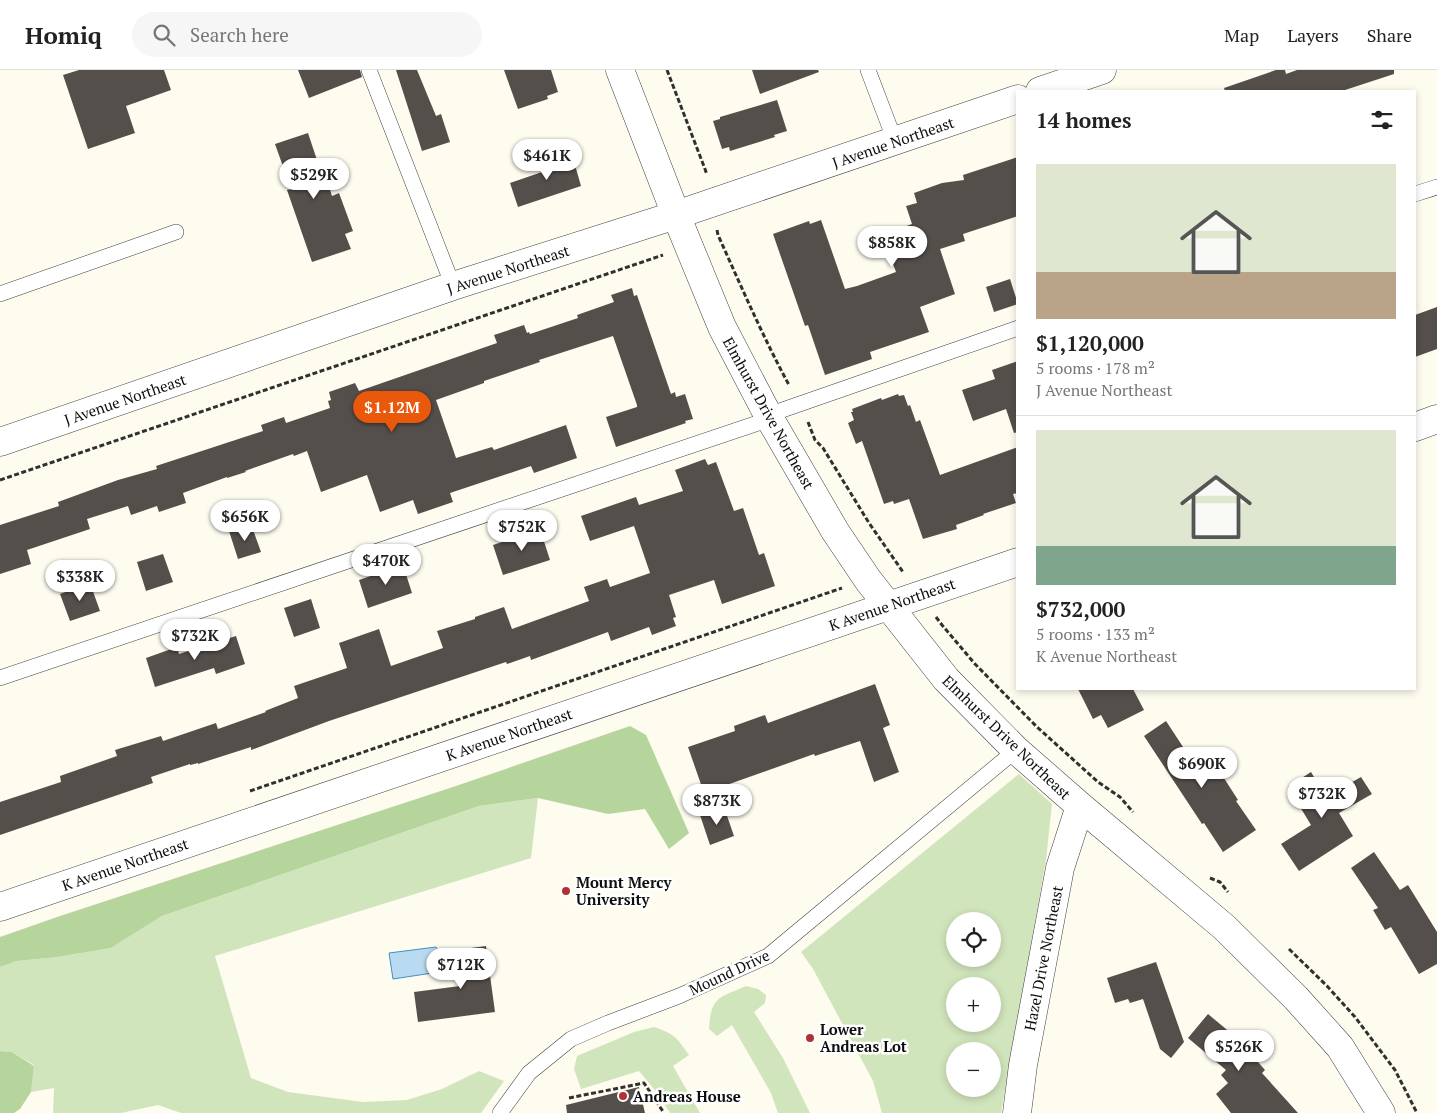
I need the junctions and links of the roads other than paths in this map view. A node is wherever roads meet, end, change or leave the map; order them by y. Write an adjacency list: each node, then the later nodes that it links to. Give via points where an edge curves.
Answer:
1 (368, 70): 12 (lane)
2 (620, 70): 10 (street, Elmhurst Drive Northeast)
3 (868, 70): 7 (lane)
4 (1102, 70): 5 (street)
5 (1043, 90)
6 (1016, 100): 7 (street, J Avenue Northeast)
7 (895, 141): 10 (street, J Avenue Northeast)
8 (1437, 187): 9 (lane)
9 (1416, 194)
10 (676, 215): 12 (street, J Avenue Northeast); 15 (street, Elmhurst Drive Northeast, via 722,327)
11 (176, 232): 13 (lane)
12 (453, 286): 18 (street, J Avenue Northeast)
13 (0, 294)
14 (1016, 329): 15 (lane)
15 (769, 417): 20 (street, Elmhurst Drive Northeast, via 835,531); 21 (lane)
16 (1437, 419): 17 (street)
17 (1416, 427)
18 (0, 442)
19 (1016, 563): 20 (street, K Avenue Northeast)
20 (888, 606): 22 (street, Elmhurst Drive Northeast, via 946,679); 24 (street, K Avenue Northeast)
21 (0, 678)
22 (1016, 750): 23 (street, Elmhurst Drive Northeast); 25 (lane, Mound Drive, via 768,956 680,996 571,1039 529,1073)
23 (1080, 806): 26 (street, Hazel Drive Northeast, via 1060,868 1022,1065); 27 (street, Elmhurst Drive Northeast, via 1224,927 1296,998 1340,1048)
24 (0, 907)
25 (500, 1113)
26 (1017, 1113)
27 (1381, 1113)

